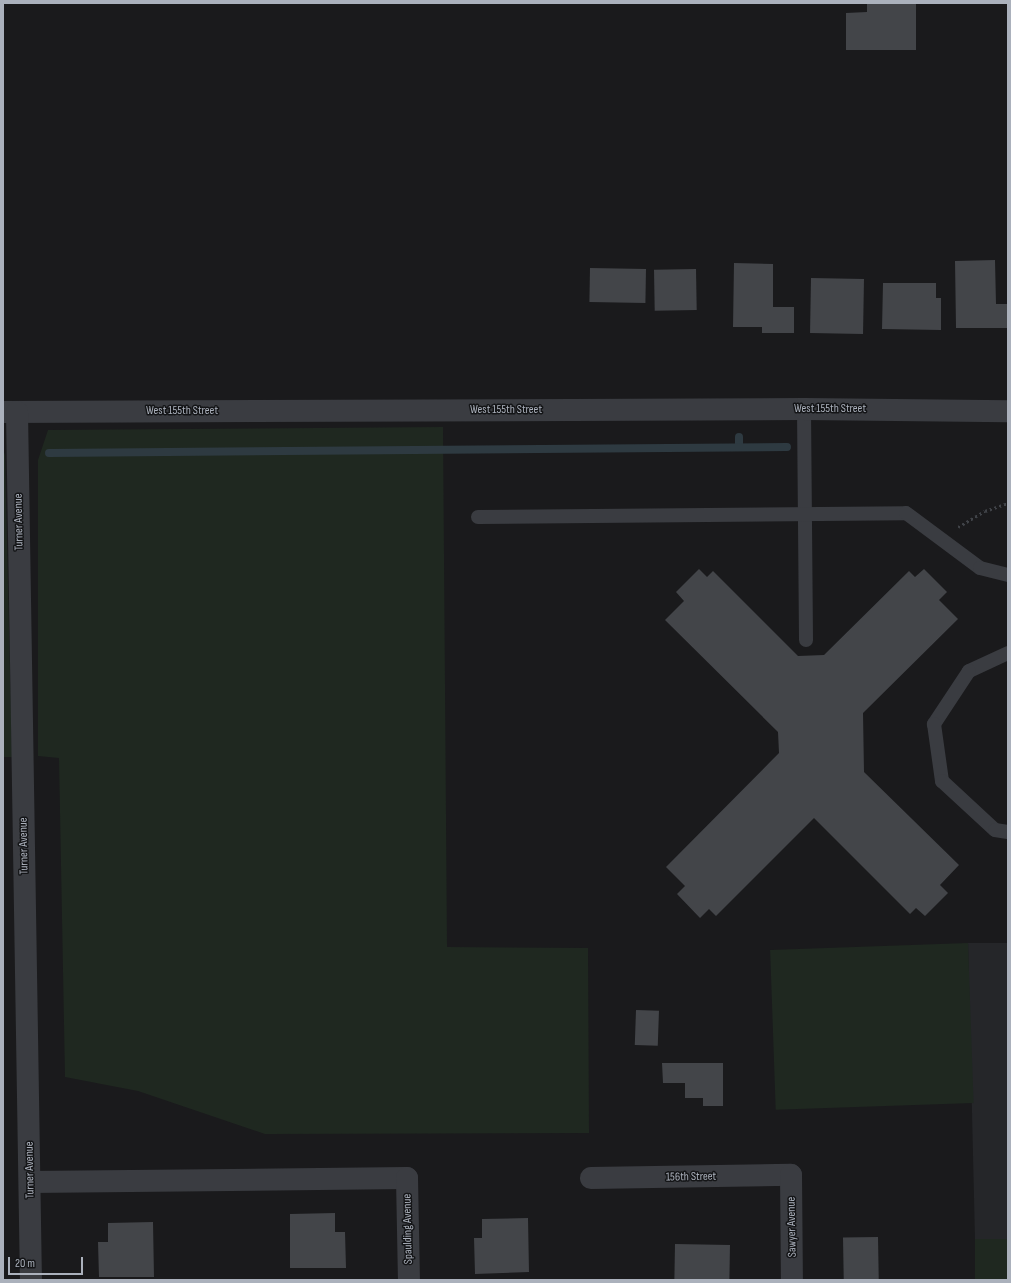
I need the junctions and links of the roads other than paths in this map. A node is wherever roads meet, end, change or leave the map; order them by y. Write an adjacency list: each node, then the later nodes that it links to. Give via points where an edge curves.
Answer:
1 (804, 409): 2 (street, West 155th Street); 3 (street, West 155th Street); 4 (lane)
2 (1008, 411)
3 (10, 412): 12 (street, Turner Avenue)
4 (805, 513): 5 (lane); 6 (lane, via 906,513 980,568); 7 (lane)
5 (478, 517)
6 (1008, 575)
7 (806, 640)
8 (1008, 653): 9 (lane, via 968,671 934,724 942,781 996,830)
9 (1008, 832)
10 (792, 1175): 11 (street, 156th Street); 15 (street, Sawyer Avenue)
11 (591, 1178)
12 (30, 1182): 13 (street, Turner Avenue); 14 (street, Spaulding Avenue, via 407,1178)
13 (31, 1280)
14 (408, 1280)
15 (792, 1280)

